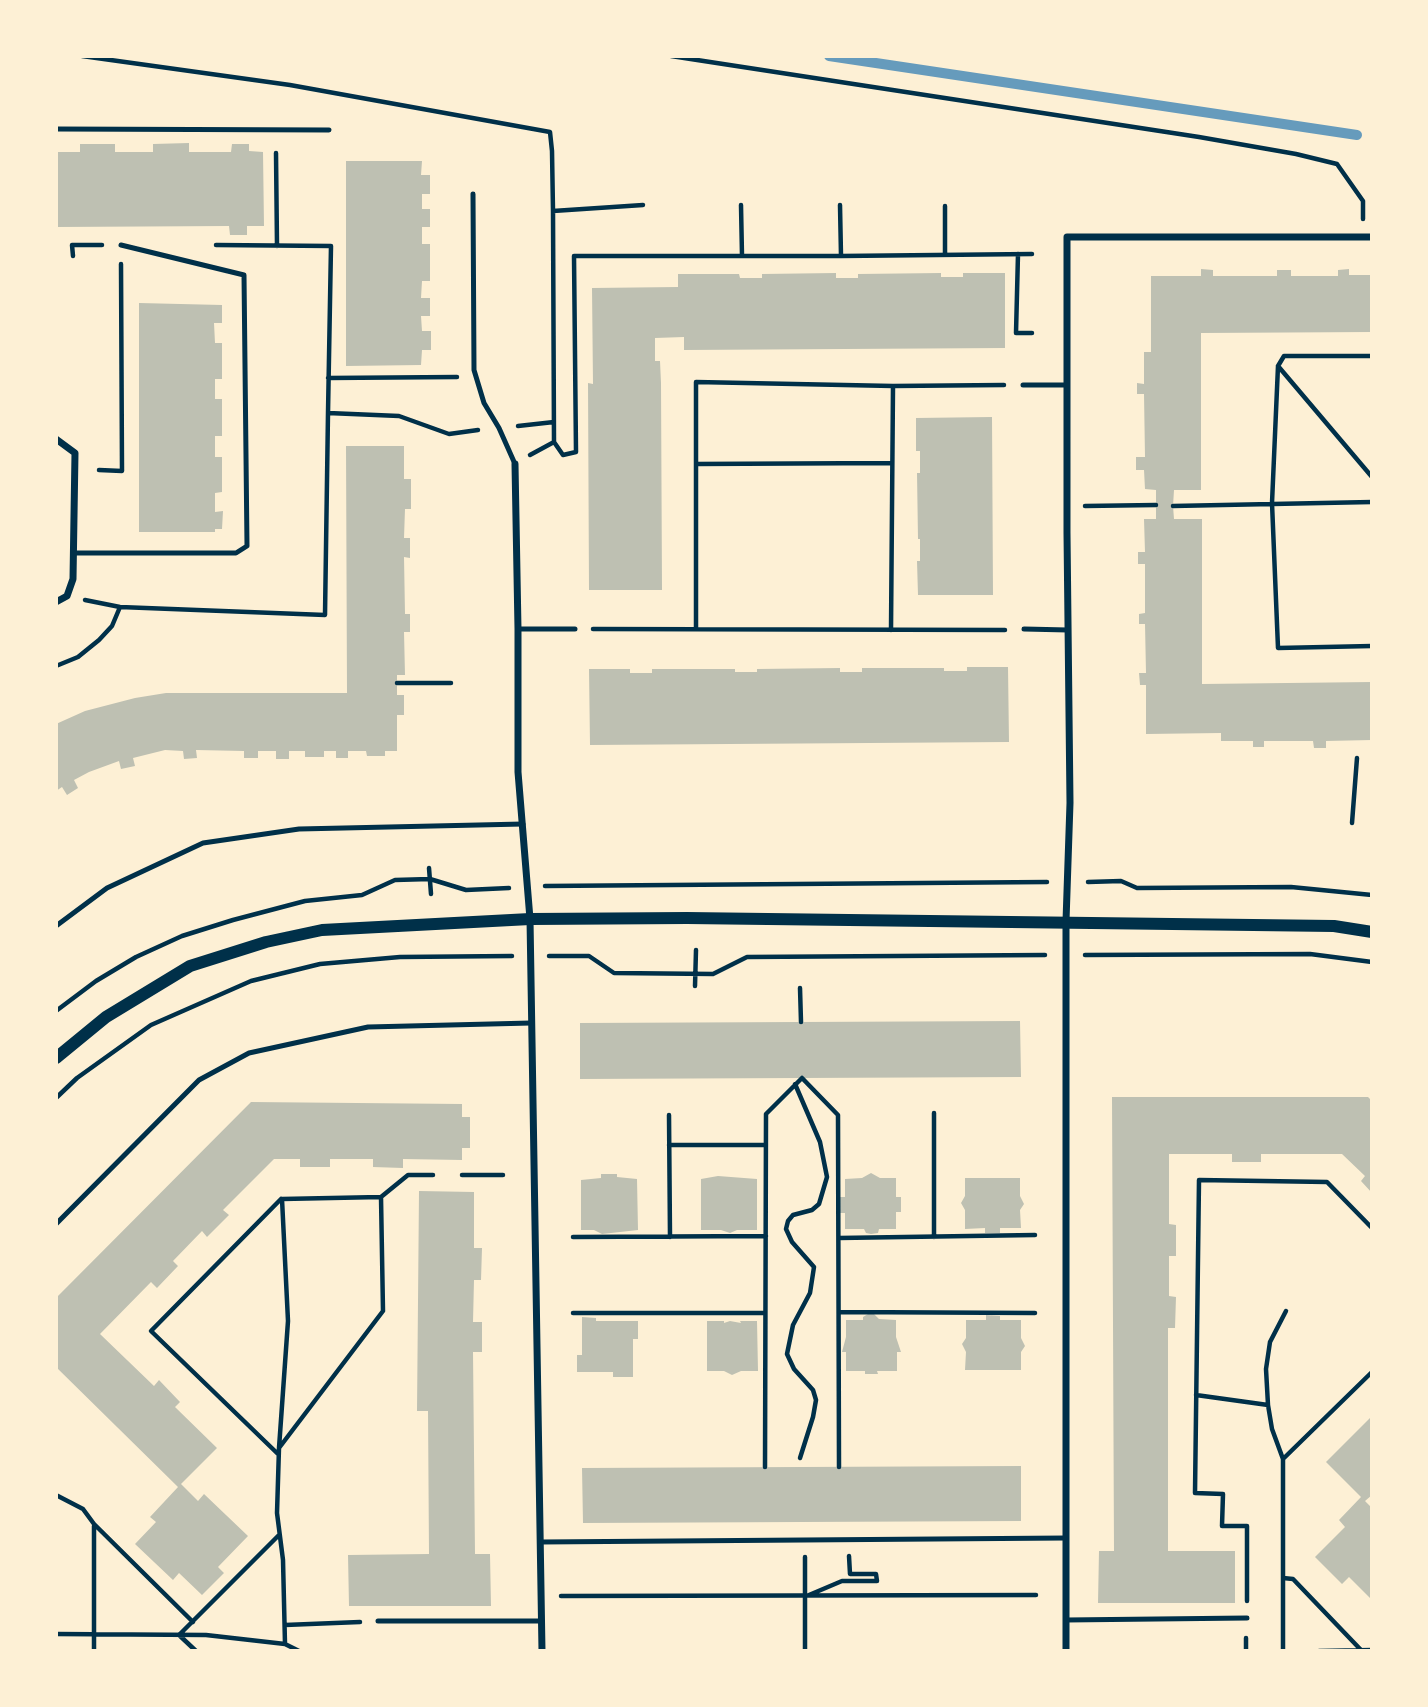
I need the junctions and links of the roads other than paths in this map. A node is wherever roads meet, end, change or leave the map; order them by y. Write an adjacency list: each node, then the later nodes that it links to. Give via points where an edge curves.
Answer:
1 (56, 129): 2 (lane)
2 (329, 130)
3 (473, 194): 9 (lane, via 474,370 484,403)
4 (1368, 237): 7 (street, via 1067,237)
5 (121, 245): 10 (lane, via 244,275 247,546 236,553)
6 (1023, 385): 7 (lane)
7 (1067, 385): 15 (street)
8 (56, 439): 10 (street, via 75,453)
9 (515, 464): 12 (street)
10 (74, 553): 11 (street, via 67,596)
11 (56, 602)
12 (518, 629): 13 (lane); 16 (street, via 518,772)
13 (575, 629)
14 (1024, 629): 15 (lane)
15 (1068, 630): 18 (street, via 1070,854)
16 (523, 824): 17 (street); 19 (lane, via 299,829 202,843 107,888)
17 (530, 919): 18 (street); 21 (street); 22 (street, via 322,930 266,942 190,966 106,1017)
18 (1066, 921): 20 (street, via 1334,926); 24 (street)
19 (56, 926)
20 (1372, 932)
21 (531, 1023): 23 (lane, via 368,1027 249,1053 199,1080); 25 (street)
22 (56, 1058)
23 (56, 1224)
24 (1066, 1538): 25 (lane); 27 (street)
25 (541, 1542): 28 (street)
26 (1247, 1618): 27 (lane)
27 (1066, 1620): 31 (street)
28 (542, 1621): 29 (lane); 30 (street)
29 (378, 1622)
30 (542, 1651)
31 (1066, 1651)

